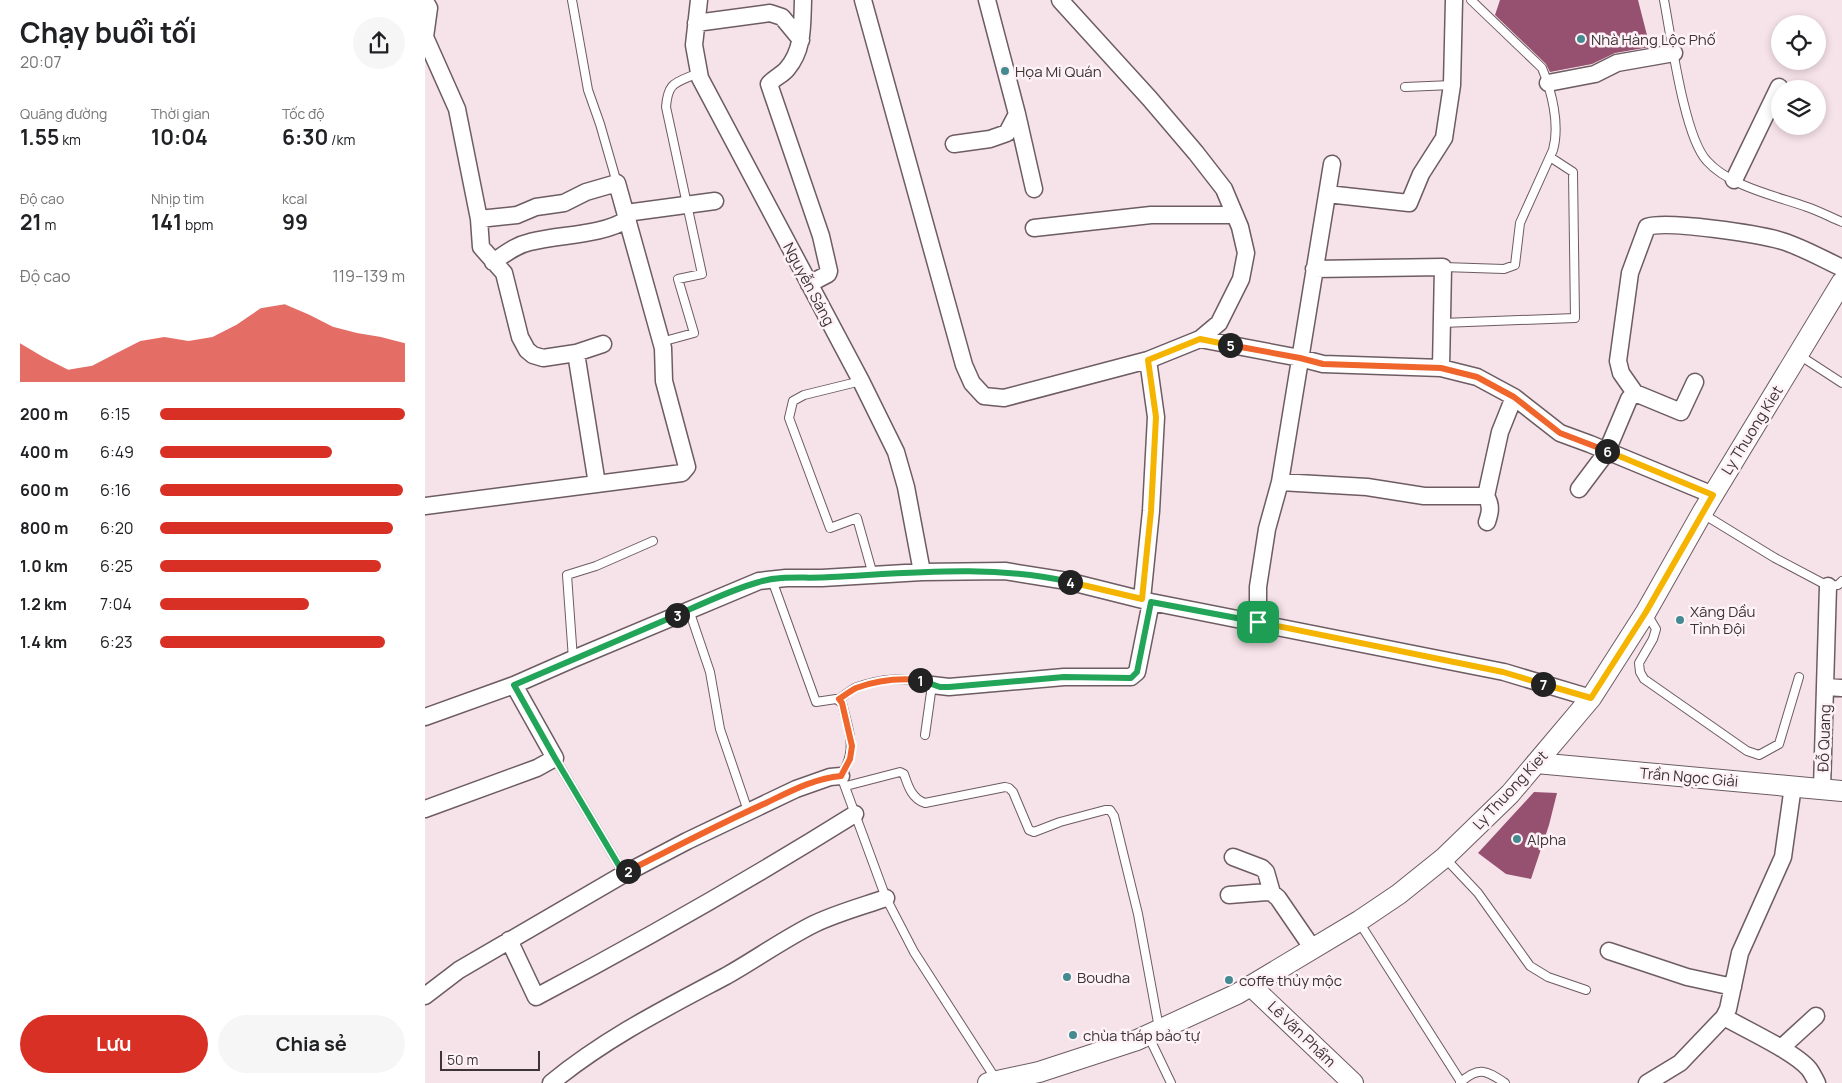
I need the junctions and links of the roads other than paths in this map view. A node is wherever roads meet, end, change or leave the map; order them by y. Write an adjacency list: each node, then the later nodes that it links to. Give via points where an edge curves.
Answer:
1 (572, 0): 24 (lane, via 588,90)
2 (699, 0): 11 (street, Nguyễn Sáng)
3 (803, 0): 12 (street)
4 (863, 0): 46 (street, via 972,383 985,396 1004,398)
5 (987, 0): 19 (street)
6 (1060, 0): 29 (street, via 1196,153 1224,189)
7 (1454, 0): 16 (street)
8 (1471, 0): 15 (lane, via 1542,68)
9 (1664, 0): 13 (lane)
10 (425, 1): 31 (street, via 429,8 425,37 457,109)
11 (696, 22): 12 (street, via 770,13 782,17); 14 (street, Nguyễn Sáng, via 694,45)
12 (801, 40): 38 (street, via 786,70 769,84 828,264 828,274)
13 (1674, 53): 15 (street, via 1617,62 1595,74); 23 (lane, via 1699,151 1707,162)
14 (698, 73): 28 (lane, via 672,85 667,92 666,107); 38 (street, Nguyễn Sáng)
15 (1548, 83): 21 (lane, via 1556,133)
16 (1452, 85): 17 (lane); 26 (street, via 1444,138 1421,174 1409,203)
17 (1405, 87)
18 (1771, 103): 23 (street)
19 (1017, 114): 20 (street, via 1007,133); 25 (street)
20 (954, 144)
21 (1550, 157): 35 (lane, via 1521,223 1515,265 1504,269); 39 (lane, via 1573,172 1575,318)
22 (1331, 164): 26 (street)
23 (1733, 180): 32 (lane)
24 (617, 183): 30 (street); 31 (street, via 564,203 536,207 517,215)
25 (1034, 189)
26 (1327, 194): 36 (street)
27 (715, 201): 28 (street)
28 (687, 204): 30 (street); 41 (lane, via 702,274 678,280 694,333)
29 (1235, 215): 33 (street, via 1151,215); 40 (street, via 1246,253 1241,279 1219,323)
30 (627, 216): 34 (street, via 615,227 529,242); 41 (street)
31 (479, 219): 34 (street, via 481,247)
32 (1842, 222)
33 (1034, 228)
34 (493, 262): 43 (street, via 504,273 527,350 543,358)
35 (1443, 267): 36 (street); 39 (street)
36 (1315, 269): 45 (street)
37 (1842, 280): 44 (street, Ly Thuong Kiet); 51 (street, via 1782,241 1661,224 1647,227 1629,273 1618,360 1621,373)
38 (809, 284): 48 (street, Nguyễn Sáng)
39 (1442, 323): 47 (street)
40 (1200, 339): 45 (street); 46 (street)
41 (661, 342): 55 (street, via 664,381 687,467 682,473)
42 (603, 344): 43 (street)
43 (576, 353): 55 (street)
44 (1799, 355): 50 (lane); 57 (street, Ly Thuong Kiet)
45 (1300, 358): 47 (street, via 1323,364); 54 (street)
46 (1148, 360): 67 (street, via 1156,417)
47 (1441, 368): 52 (street, via 1477,377)
48 (861, 381): 63 (street, Nguyễn Sáng, via 896,452); 64 (lane, via 804,395 793,401 789,418 830,528 857,518)
49 (1695, 382): 51 (street, via 1681,412)
50 (1842, 383)
51 (1635, 392): 53 (street)
52 (1514, 397): 53 (street, via 1560,433); 58 (street, via 1499,432)
53 (1605, 450): 56 (street); 57 (street)
54 (1281, 482): 58 (street, via 1367,486 1424,496); 70 (street, via 1267,530 1258,587)
55 (597, 484): 59 (street)
56 (1579, 490)
57 (1713, 495): 60 (street, Ly Thuong Kiet)
58 (1486, 496): 61 (street, via 1490,510)
59 (425, 506)
60 (1701, 513): 66 (lane, via 1775,558); 69 (street, Ly Thuong Kiet)
61 (1487, 522)
62 (653, 541): 71 (lane, via 567,575)
63 (922, 572): 64 (street); 67 (street, via 1005,571 1067,581)
64 (873, 575): 65 (street)
65 (772, 580): 68 (street, via 759,582); 77 (lane, via 817,702)
66 (1835, 584): 75 (street, Đỗ Quang)
67 (1147, 601): 70 (street); 74 (street, via 1137,672 1131,678 1064,677 949,687)
68 (689, 610): 71 (street); 87 (lane, via 710,672 720,729)
69 (1646, 612): 72 (lane, via 1656,629 1639,663 1644,679 1747,751 1759,755 1779,744); 76 (street, Ly Thuong Kiet)
70 (1258, 622): 76 (street, via 1503,672)
71 (573, 659): 73 (street)
72 (1799, 677)
73 (514, 685): 78 (street); 80 (street)
74 (932, 685): 77 (lane, via 919,680 892,680 854,689); 79 (lane)
75 (1834, 688): 84 (street, Đỗ Quang)
76 (1591, 698): 81 (street, Ly Thuong Kiet)
77 (839, 699): 82 (lane, via 852,746)
78 (425, 717)
79 (925, 735)
80 (555, 758): 86 (street, via 537,768); 91 (lane)
81 (1536, 763): 83 (street, Trần Ngọc Giải); 90 (street, Ly Thuong Kiet, via 1510,794)
82 (843, 781): 87 (street, via 830,777); 88 (lane); 105 (lane, via 900,772 913,794 925,802 1009,788 1029,830 1034,832 1110,810 1138,914)
83 (1793, 786): 84 (street, Trần Ngọc Giải); 100 (street, via 1783,857 1744,941)
84 (1822, 788): 85 (street, Trần Ngọc Giải)
85 (1842, 791)
86 (425, 809)
87 (749, 811): 91 (street)
88 (855, 814): 94 (lane); 96 (street, via 645,939 536,997)
89 (1233, 857): 92 (street, via 1262,868)
90 (1445, 857): 95 (street, Ly Thuong Kiet); 101 (lane, via 1478,893 1530,966 1547,977)
91 (624, 874): 96 (street)
92 (1272, 893): 93 (street); 97 (street)
93 (1229, 895)
94 (886, 898): 108 (lane, via 914,952); 109 (street, via 799,932 630,1027)
95 (1359, 922): 97 (street, Ly Thuong Kiet); 112 (lane)
96 (509, 940): 102 (street, via 459,970)
97 (1313, 949): 99 (street, Ly Thuong Kiet)
98 (1609, 951): 100 (street, via 1687,977)
99 (1251, 986): 105 (street, Ly Thuong Kiet); 111 (street, Lê Văn Phẩm)
100 (1733, 987): 104 (street)
101 (1585, 990)
102 (425, 996)
103 (1816, 1016): 106 (street)
104 (1724, 1017): 106 (street); 114 (street, via 1680,1063)
105 (1154, 1032): 107 (street, Ly Thuong Kiet); 110 (lane)
106 (1781, 1048): 115 (street, via 1808,1068)
107 (1041, 1078): 108 (street, Ly Thuong Kiet)
108 (992, 1082)
109 (551, 1083)
110 (1171, 1083)
111 (1353, 1083)
112 (1461, 1083): 113 (lane, via 1479,1071 1490,1073)
113 (1505, 1083)
114 (1647, 1083)
115 (1817, 1083)

